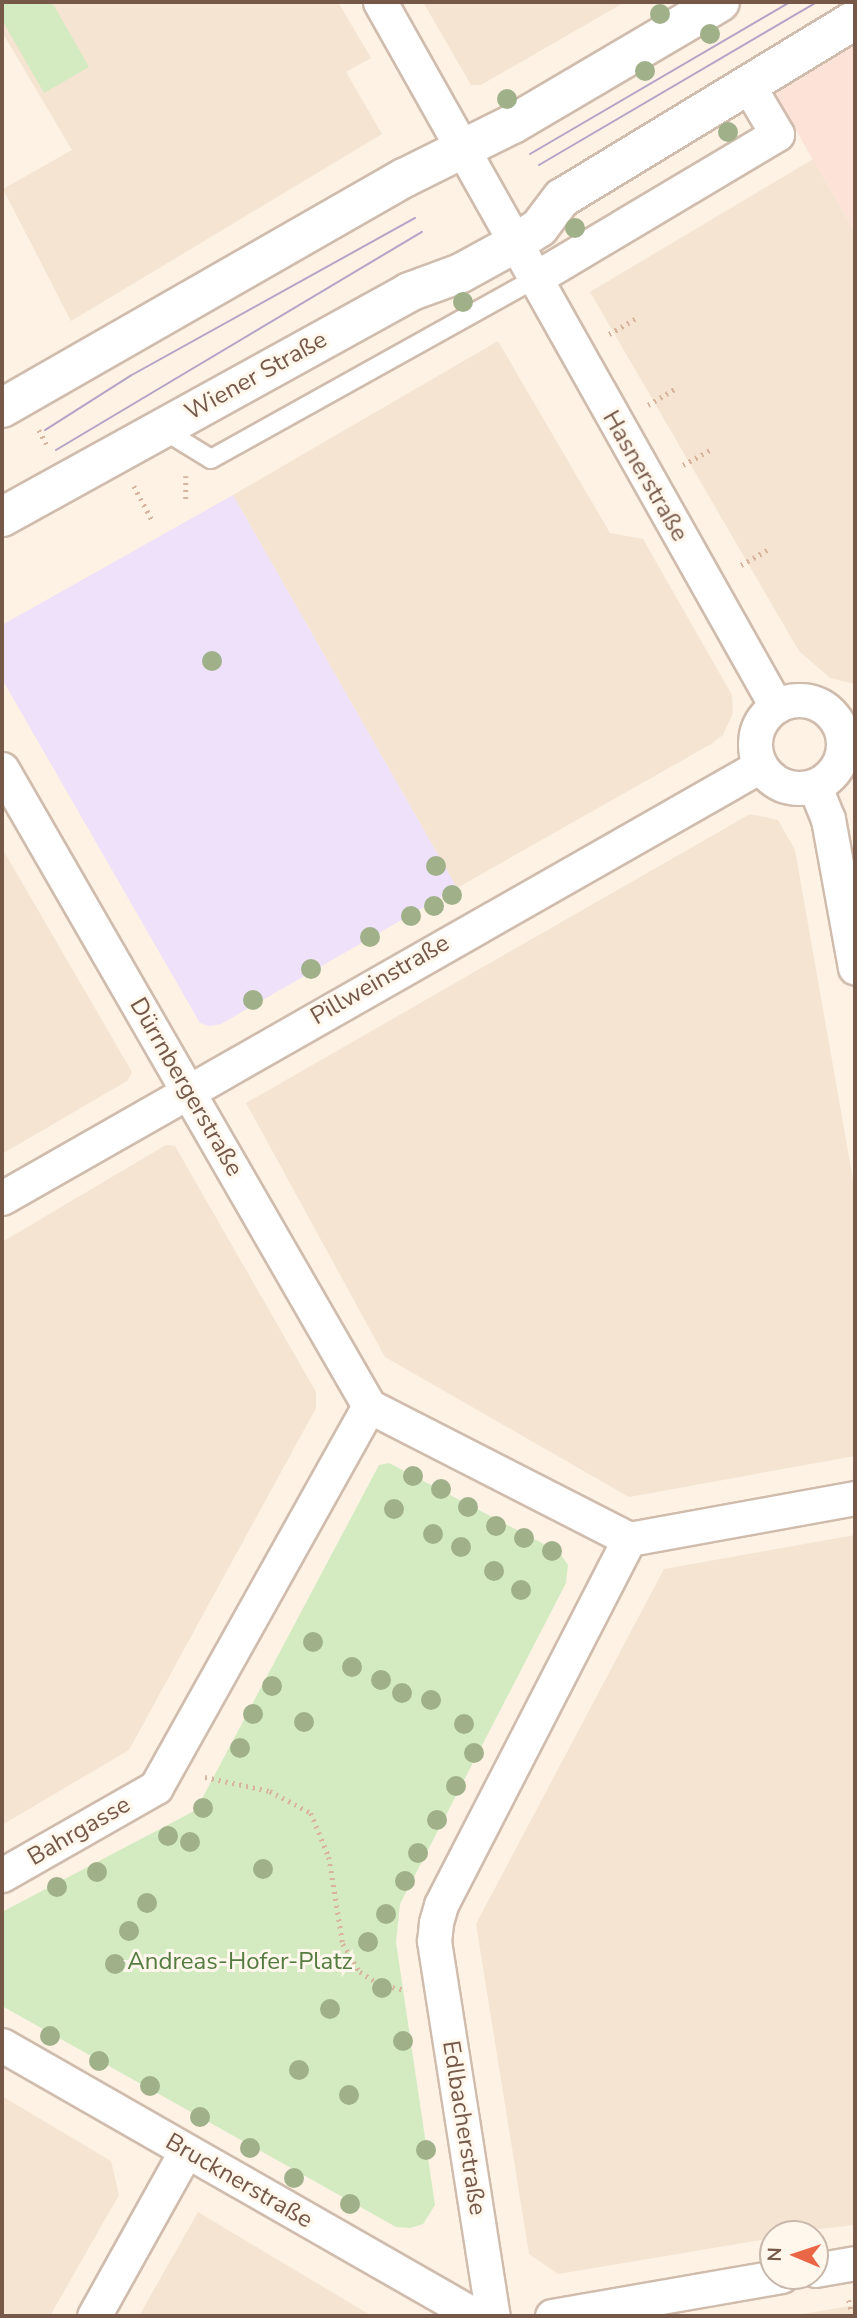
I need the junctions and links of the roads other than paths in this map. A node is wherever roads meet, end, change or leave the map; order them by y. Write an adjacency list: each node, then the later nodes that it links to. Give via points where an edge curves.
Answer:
1 (380, 2): 5 (street)
2 (720, 2): 5 (main road)
3 (855, 20): 4 (main road, Wiener Straße)
4 (748, 85): 6 (main road, Wiener Straße, via 562,198 539,228); 7 (street, via 777,134)
5 (463, 149): 6 (street); 8 (main road, via 393,184)
6 (514, 244): 7 (street, Hasnerstraße); 9 (main road, Wiener Straße, via 461,273 409,292)
7 (534, 279): 9 (lane, via 211,459); 11 (street, Hasnerstraße)
8 (17, 413)
9 (162, 429): 10 (main road, Wiener Straße)
10 (2, 516)
11 (776, 706): 12 (street, via 810,700); 13 (street, via 756,732 754,749)
12 (849, 735): 15 (street, via 838,766)
13 (760, 766): 15 (street, via 784,786); 17 (street, Pillweinstraße)
14 (2, 769): 17 (street, Dürrnbergerstraße)
15 (815, 787): 16 (street, via 828,819)
16 (855, 968)
17 (188, 1089): 18 (street, Pillweinstraße); 19 (street, Dürrnbergerstraße)
18 (2, 1198)
19 (369, 1406): 21 (street); 22 (street, Bahrgasse, via 156,1787)
20 (855, 1498): 21 (street)
21 (629, 1539): 30 (street, Edlbacherstraße, via 441,1905 434,1941)
22 (2, 1875)
23 (2, 2045): 24 (street, Brucknerstraße)
24 (186, 2151): 28 (street); 29 (street, Brucknerstraße)
25 (855, 2263): 26 (street)
26 (829, 2268)
27 (759, 2280): 31 (street)
28 (94, 2316)
29 (476, 2316)
30 (493, 2316)
31 (552, 2316)

